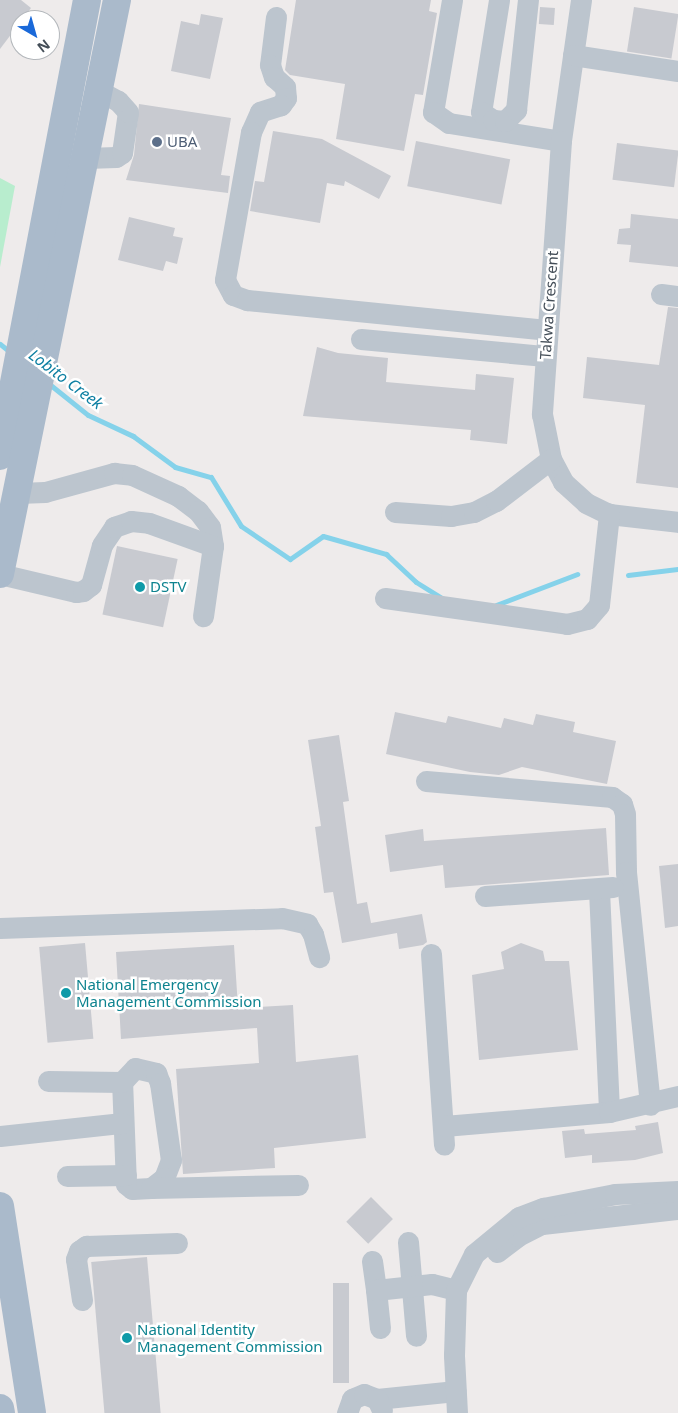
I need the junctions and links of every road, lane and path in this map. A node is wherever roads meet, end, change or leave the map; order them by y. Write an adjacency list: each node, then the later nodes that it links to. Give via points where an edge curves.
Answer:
1 (87, 0): 14 (main road)
2 (117, 0): 16 (main road)
3 (452, 0): 10 (street, via 433,112 449,123)
4 (499, 0): 5 (street, via 481,112 493,120 505,121 516,110)
5 (528, 0)
6 (580, 0): 8 (street, Takwa Crescent)
7 (276, 17): 11 (street, via 270,65 274,77 285,86 286,98 281,105 260,112 251,132 225,280 233,295 248,300)
8 (573, 55): 9 (street); 10 (street, Takwa Crescent)
9 (678, 72)
10 (561, 141): 11 (street, Takwa Crescent)
11 (547, 330): 13 (street, Takwa Crescent)
12 (361, 339): 13 (street)
13 (545, 356): 15 (street, Takwa Crescent, via 542,414)
14 (0, 456)
15 (551, 459): 17 (street, via 496,500 474,512 451,516); 18 (street, Takwa Crescent, via 563,482 586,503)
16 (21, 481): 20 (street, via 45,492 114,473 132,475 178,496 198,511 210,527); 21 (main road)
17 (395, 512)
18 (609, 514): 19 (street, Takwa Crescent); 22 (street, via 598,605 587,619 567,624)
19 (678, 522)
20 (213, 546): 21 (street, via 149,523 131,521 114,527 102,545 91,585 84,591 76,592); 23 (street)
21 (0, 574)
22 (385, 598)
23 (203, 616)
24 (426, 781): 25 (street, via 612,797 622,804 625,814)
25 (628, 883): 26 (street); 34 (street)
26 (599, 890): 27 (street); 35 (street)
27 (485, 896)
28 (0, 928): 30 (street, via 282,918 307,924)
29 (431, 954): 35 (street, via 444,1136)
30 (319, 957)
31 (48, 1081): 32 (street)
32 (122, 1082): 36 (street); 41 (street, via 135,1068 156,1073 160,1083 171,1160 164,1178)
33 (678, 1096): 34 (street)
34 (650, 1104): 35 (street)
35 (609, 1112)
36 (122, 1123): 37 (street); 38 (street)
37 (0, 1136)
38 (126, 1175): 39 (street); 41 (street, via 126,1184 132,1189)
39 (66, 1176)
40 (298, 1185): 41 (street)
41 (151, 1188)
42 (678, 1191): 50 (street, via 615,1194 543,1208 519,1217 474,1254)
43 (0, 1206): 58 (main road)
44 (678, 1209): 50 (street, via 542,1224 518,1236 490,1257)
45 (408, 1242): 48 (street)
46 (177, 1243): 51 (street, via 86,1246 76,1259)
47 (372, 1261): 49 (street)
48 (410, 1286): 49 (street); 50 (street, via 432,1284); 53 (street)
49 (376, 1290): 52 (street)
50 (455, 1298): 54 (street)
51 (82, 1300)
52 (380, 1328)
53 (416, 1336)
54 (456, 1392): 55 (street); 60 (street)
55 (379, 1406): 59 (street, via 371,1395 358,1395 349,1405)
56 (0, 1408): 57 (main road)
57 (1, 1413)
58 (32, 1413)
59 (348, 1413)
60 (457, 1413)

